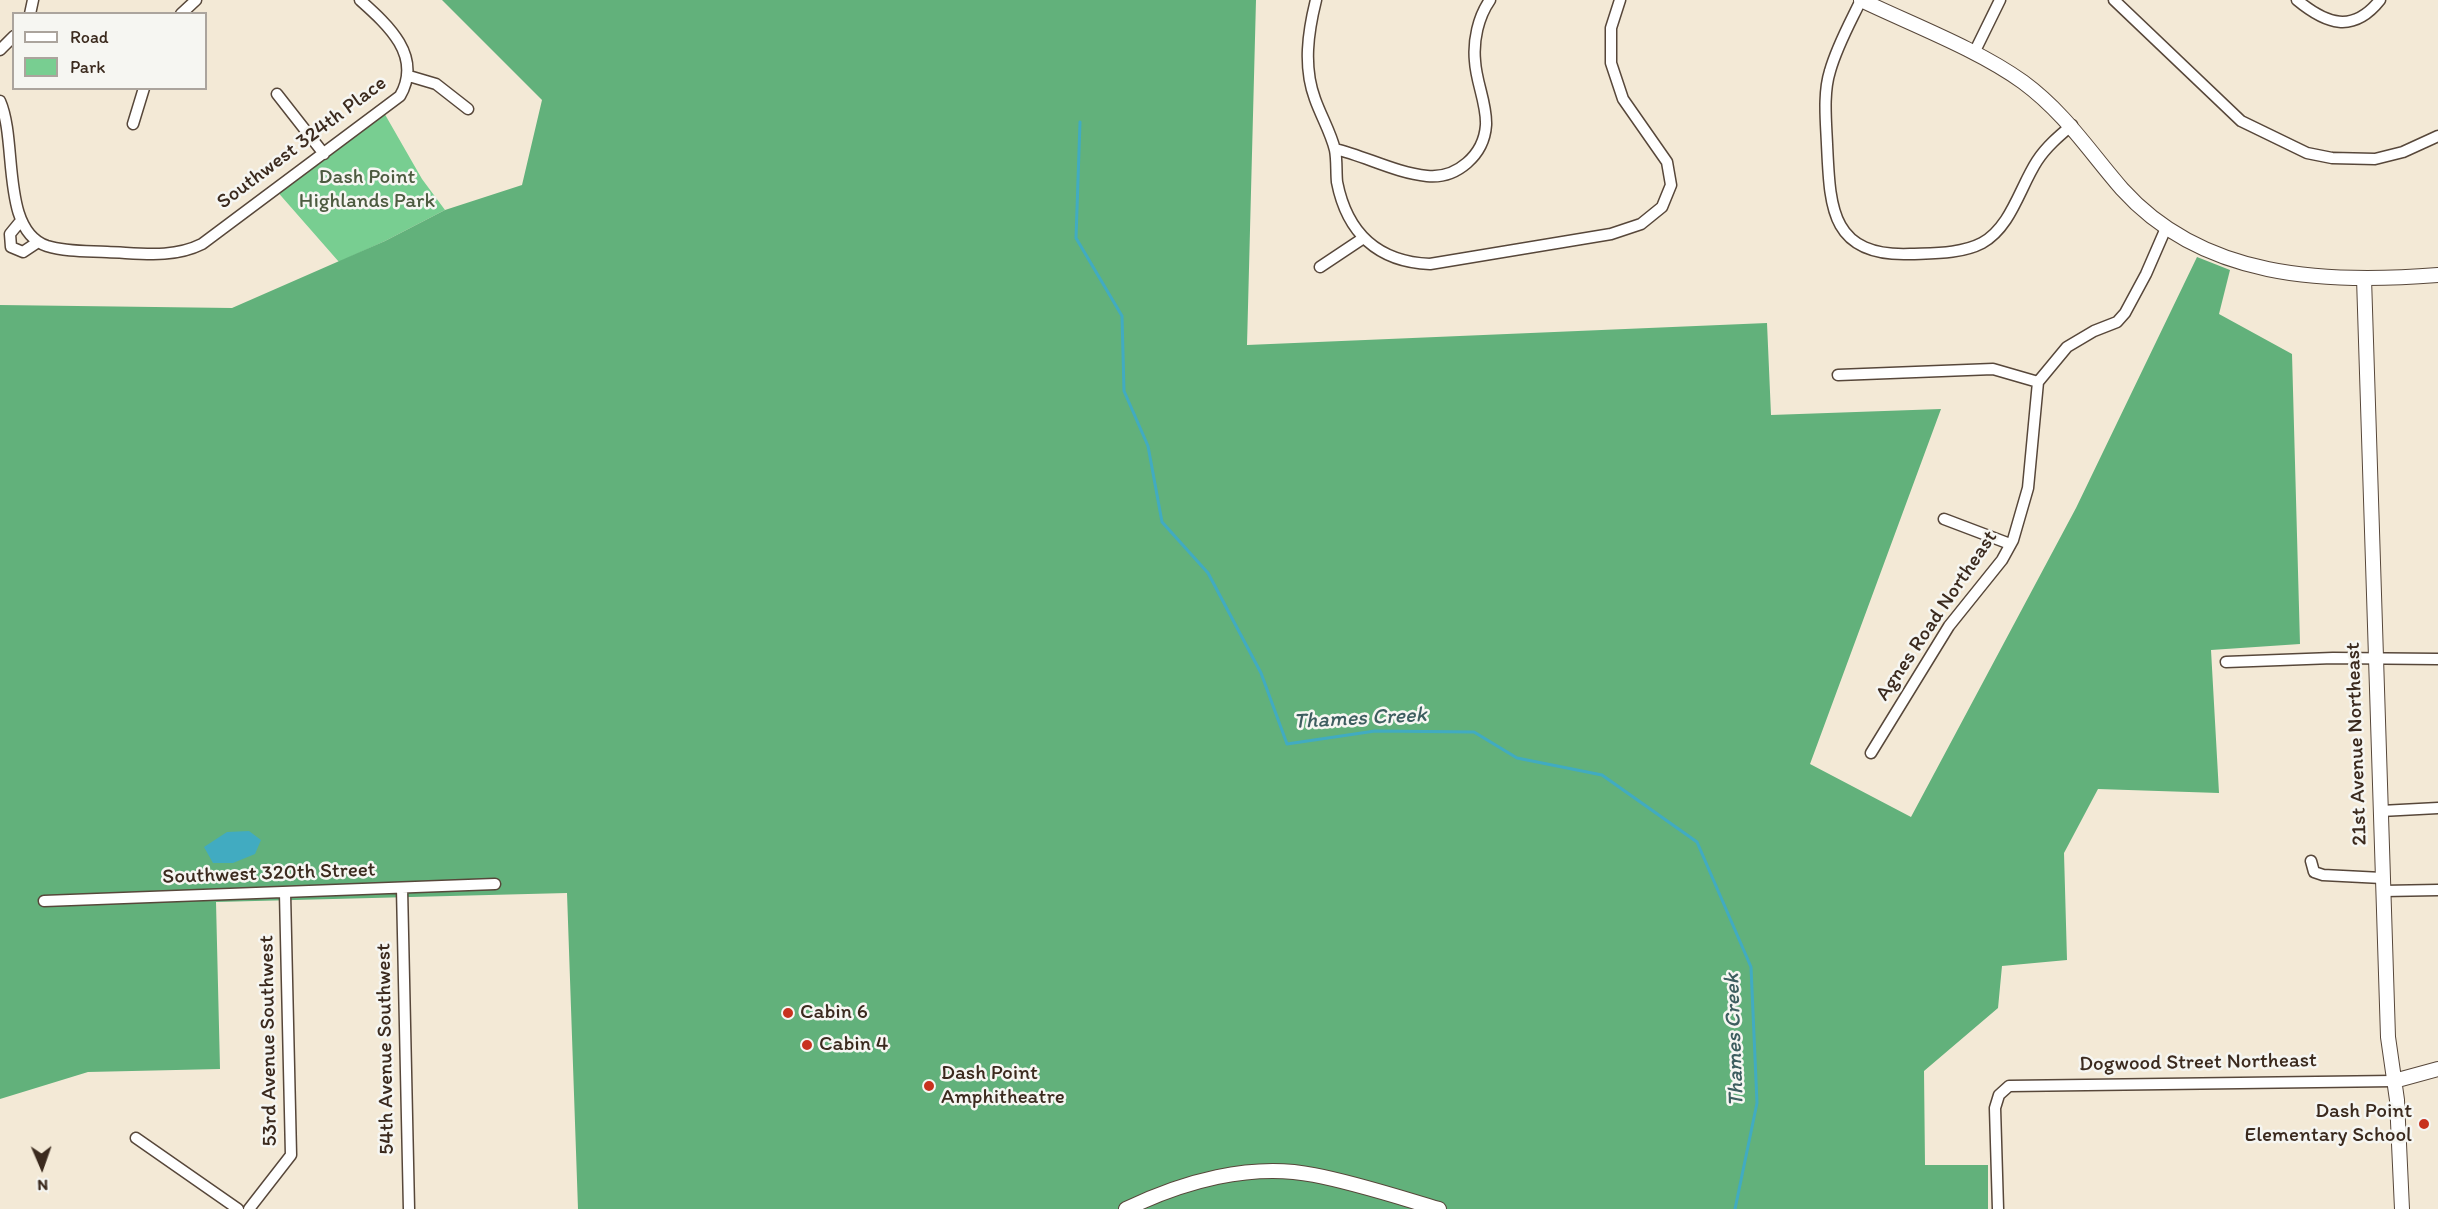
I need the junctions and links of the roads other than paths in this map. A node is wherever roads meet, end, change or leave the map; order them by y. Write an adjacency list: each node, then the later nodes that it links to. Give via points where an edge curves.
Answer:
1 (196, 0): 11 (street)
2 (360, 0): 15 (street, via 396,35)
3 (1316, 0): 23 (street, via 1308,44 1310,78)
4 (1490, 0): 23 (street, via 1481,18 1475,56 1486,123 1481,145 1468,163 1454,172 1426,176)
5 (1620, 0): 27 (street, via 1611,28 1611,63 1623,99 1667,162 1671,184 1657,213 1641,224 1611,234 1430,264 1397,260)
6 (1861, 0): 14 (street); 21 (street, via 1829,73 1826,118 1832,208 1842,229 1857,243 1890,254 1974,247 2001,227 2038,159)
7 (2000, 0): 14 (street)
8 (2114, 0): 22 (street, via 2241,121 2307,153 2375,159 2403,152)
9 (2297, 0): 10 (street, via 2322,19 2342,22 2360,18)
10 (2380, 0)
11 (183, 12)
12 (12, 38): 13 (street)
13 (0, 50)
14 (1974, 53): 21 (street, via 2023,82)
15 (409, 76): 19 (street, via 436,84); 24 (street, Southwest 324th Place, via 394,103)
16 (143, 90): 20 (street)
17 (277, 94): 24 (street)
18 (0, 101): 25 (street, via 8,128 10,193)
19 (468, 109)
20 (133, 124)
21 (2072, 125): 26 (street, via 2123,189)
22 (2438, 136)
23 (1335, 149): 27 (street, via 1341,196)
24 (324, 154): 28 (street, Southwest 324th Place, via 189,250 168,254 72,250)
25 (19, 223): 28 (street, Southwest 324th Place); 28 (street, via 9,238 14,249 27,250)
26 (2166, 228): 31 (street, via 2218,256 2262,269 2317,278); 33 (street, via 2125,314 2067,347)
27 (1362, 239): 29 (street)
28 (38, 242)
29 (1320, 267)
30 (2437, 276): 31 (street)
31 (2364, 278): 36 (street, 21st Avenue Northeast)
32 (1838, 375): 33 (street, via 1978,368 2000,370)
33 (2038, 382): 35 (street, Agnes Road Northeast, via 2028,488 2018,529)
34 (1944, 519): 35 (street)
35 (2010, 544): 39 (street, Agnes Road Northeast, via 2002,560 1949,626)
36 (2375, 658): 37 (street); 38 (street); 41 (street, 21st Avenue Northeast)
37 (2438, 659)
38 (2226, 662)
39 (1871, 753)
40 (2438, 808): 41 (street)
41 (2381, 811): 44 (street, 21st Avenue Northeast)
42 (2311, 861): 44 (street, via 2314,872 2323,876)
43 (495, 884): 45 (street, Southwest 320th Street)
44 (2383, 884): 46 (street); 50 (street, 21st Avenue Northeast, via 2388,1037)
45 (402, 888): 47 (street, Southwest 320th Street); 54 (street, 54th Avenue Southwest)
46 (2438, 890)
47 (285, 893): 48 (street, Southwest 320th Street); 53 (street, 53rd Avenue Southwest, via 291,1155)
48 (44, 901)
49 (2438, 1069): 50 (street)
50 (2394, 1081): 57 (street, Dogwood Street Northeast, via 2004,1089 1995,1108); 58 (street, 21st Avenue Northeast)
51 (136, 1138): 52 (street)
52 (238, 1209)
53 (249, 1209)
54 (409, 1209)
55 (1126, 1209): 56 (street, via 1184,1186 1254,1172 1313,1174)
56 (1439, 1209)
57 (1998, 1209)
58 (2402, 1209)

